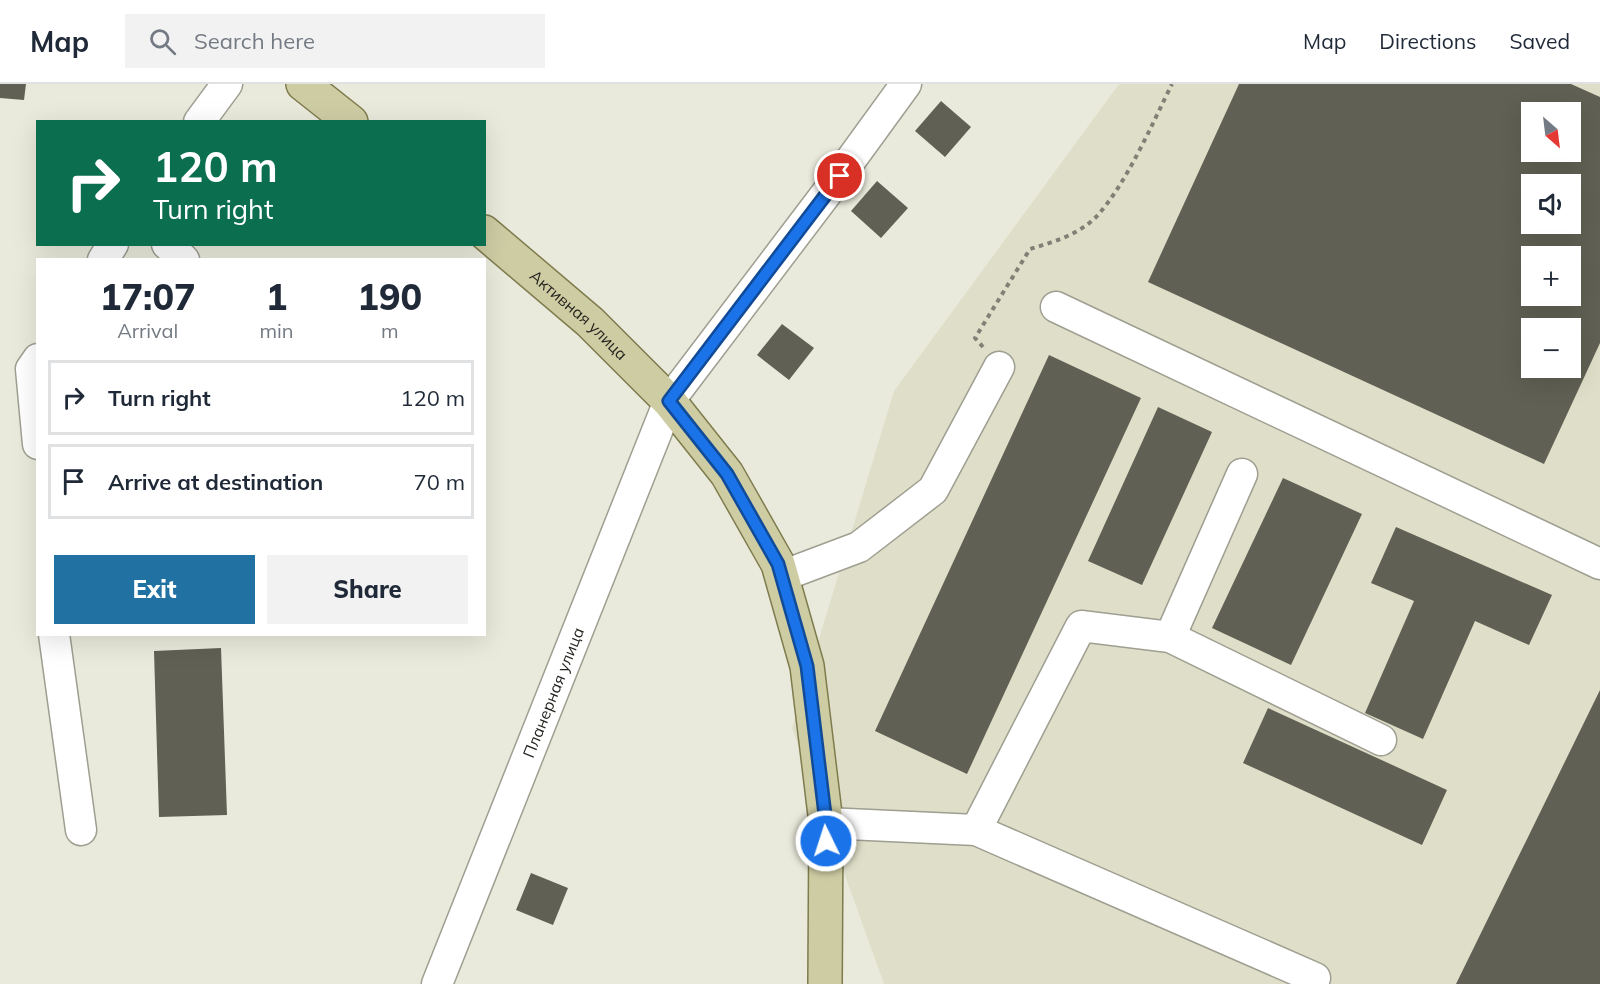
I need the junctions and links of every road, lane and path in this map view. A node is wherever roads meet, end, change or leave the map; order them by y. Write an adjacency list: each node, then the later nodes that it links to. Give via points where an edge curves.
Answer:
1 (227, 84): 5 (street)
2 (303, 84): 6 (main road)
3 (906, 84): 13 (street, Планерная улица)
4 (1172, 84): 12 (path, via 1136,155 1095,217 1064,238 1030,249 981,328 975,338)
5 (200, 120)
6 (348, 120)
7 (486, 234): 13 (main road, Активная улица, via 590,322)
8 (169, 246): 9 (street)
9 (182, 258)
10 (1056, 307): 16 (street)
11 (36, 362): 14 (street, via 31,369)
12 (999, 367): 17 (street, via 933,490 859,547)
13 (669, 401): 17 (main road, Активная улица, via 727,474); 25 (street, Планерная улица)
14 (36, 423)
15 (1242, 474): 19 (street)
16 (1600, 564)
17 (782, 576): 21 (main road, Активная улица, via 807,666)
18 (54, 636): 22 (street)
19 (1170, 637): 20 (street); 23 (street, via 1081,626)
20 (1381, 740)
21 (826, 823): 23 (street); 26 (main road, Активная улица)
22 (81, 830)
23 (976, 830): 24 (street)
24 (1316, 978)
25 (437, 984)
26 (825, 984)

